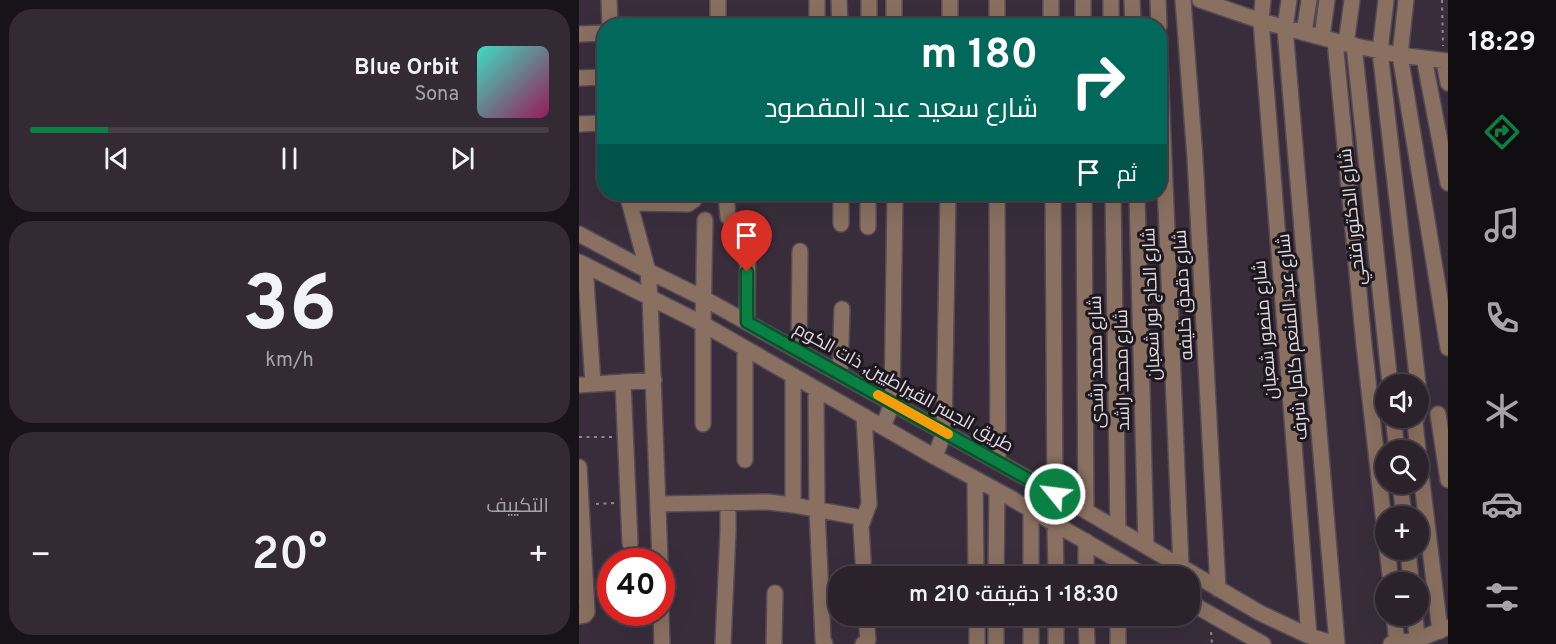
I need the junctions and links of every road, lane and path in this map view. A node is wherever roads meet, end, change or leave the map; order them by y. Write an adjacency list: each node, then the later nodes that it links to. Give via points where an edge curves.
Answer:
1 (609, 0): 25 (street)
2 (717, 0): 26 (street)
3 (817, 0): 27 (street)
4 (839, 0): 28 (street)
5 (869, 0): 29 (street)
6 (894, 0): 30 (street)
7 (950, 0): 31 (street)
8 (997, 0): 32 (street)
9 (1051, 0): 33 (street)
10 (1083, 0): 34 (street)
11 (1111, 0): 35 (street)
12 (1133, 0): 36 (street)
13 (1158, 0): 37 (street)
14 (1183, 0): 135 (street, شارع دقدق خليفه)
15 (1200, 0): 24 (street)
16 (1263, 0): 38 (street, شارع منصور شعبان)
17 (1289, 0): 39 (street, شارع عبد المنعم كامل شرف)
18 (1309, 0): 41 (street)
19 (1327, 0): 43 (street)
20 (1352, 0): 43 (street)
21 (1386, 0): 44 (street)
22 (1406, 0): 45 (street)
23 (1441, 0): 47 (path)
24 (1240, 7): 38 (street)
25 (610, 18)
26 (718, 18)
27 (817, 18)
28 (840, 18)
29 (869, 18)
30 (894, 18)
31 (950, 18)
32 (997, 18)
33 (1051, 18)
34 (1083, 18)
35 (1111, 18)
36 (1133, 18)
37 (1159, 18)
38 (1260, 21): 39 (street); 151 (street, شارع منصور شعبان)
39 (1285, 28): 41 (street); 165 (street, شارع عبد المنعم كامل شرف)
40 (597, 33): 42 (street)
41 (1304, 33): 43 (street)
42 (579, 34)
43 (1339, 42): 44 (street); 84 (street, شارع الدكتور فتحي); 114 (street, via 1363,334)
44 (1380, 51): 45 (street); 85 (street)
45 (1400, 55): 46 (street); 81 (street)
46 (1424, 58): 47 (street); 53 (street)
47 (1446, 61): 50 (street)
48 (597, 77): 49 (street)
49 (579, 78)
50 (1448, 83)
51 (597, 123): 52 (street)
52 (579, 124)
53 (1448, 183)
54 (630, 201): 74 (street)
55 (658, 201): 56 (street)
56 (692, 201)
57 (725, 201): 78 (street, via 728,217 748,228)
58 (841, 201): 69 (street)
59 (868, 201): 70 (street)
60 (895, 201): 91 (street)
61 (948, 201): 96 (street)
62 (997, 201): 101 (street)
63 (1053, 201): 107 (street)
64 (1084, 201): 117 (street)
65 (1113, 201): 120 (street, شارع محمد رشدى)
66 (1137, 201): 123 (street, شارع محمد راشد)
67 (1166, 201): 133 (street, شارع الحاج نور شعبان)
68 (705, 220): 76 (street)
69 (841, 224)
70 (868, 227)
71 (579, 234): 74 (street, طريق الجسر القيراطيين, ذات الكوم)
72 (800, 251): 82 (street)
73 (582, 264): 75 (street); 89 (street)
74 (648, 271): 75 (street); 76 (street, طريق الجسر القيراطيين, ذات الكوم)
75 (650, 298): 79 (street); 87 (street)
76 (705, 299): 78 (street, طريق الجسر القيراطيين, ذات الكوم); 79 (street)
77 (841, 309): 83 (street)
78 (747, 322): 82 (street, طريق الجسر القيراطيين, ذات الكوم)
79 (703, 324): 80 (street); 94 (street)
80 (745, 348): 86 (street); 100 (street)
81 (1448, 348)
82 (799, 351): 83 (street, طريق الجسر القيراطيين, ذات الكوم)
83 (840, 374): 91 (street, طريق الجسر القيراطيين, ذات الكوم)
84 (1389, 374)
85 (1417, 374)
86 (793, 376): 90 (street); 113 (street)
87 (654, 380): 88 (street); 110 (street)
88 (623, 382): 89 (street); 98 (street)
89 (586, 385)
90 (816, 389): 93 (street); 115 (street)
91 (893, 403): 95 (street); 96 (street, طريق الجسر القيراطيين, ذات الكوم)
92 (1443, 414): 105 (street)
93 (864, 416): 95 (street); 118 (street, via 869,504)
94 (703, 424)
95 (883, 427): 99 (street)
96 (944, 432): 99 (street); 101 (street, طريق الجسر القيراطيين, ذات الكوم)
97 (579, 437): 98 (path)
98 (626, 437): 109 (street)
99 (935, 457): 104 (street)
100 (745, 459)
101 (998, 462): 103 (street, طريق الجسر القيراطيين, ذات الكوم)
102 (579, 467): 112 (street)
103 (1018, 473): 106 (street); 107 (street, طريق الجسر القيراطيين, ذات الكوم)
104 (975, 480): 106 (street); 126 (street)
105 (1448, 480)
106 (1003, 494): 116 (street); 127 (street)
107 (1055, 494): 117 (street, طريق الجسر القيراطيين, ذات الكوم)
108 (1424, 494): 150 (street)
109 (629, 502): 112 (path); 122 (street)
110 (659, 504): 111 (street); 124 (street)
111 (728, 504): 113 (street); 156 (street)
112 (581, 505): 139 (street, via 587,612)
113 (793, 505): 115 (street)
114 (1382, 506)
115 (817, 510): 118 (street); 158 (street)
116 (1031, 510): 119 (street); 128 (street)
117 (1086, 511): 120 (street, طريق الجسر القيراطيين, ذات الكوم)
118 (863, 518): 125 (street)
119 (1056, 524): 121 (street); 129 (street)
120 (1118, 530): 123 (street, طريق الجسر القيراطيين, ذات الكوم)
121 (1086, 542): 130 (street); 131 (street)
122 (630, 543)
123 (1146, 546): 132 (street, طريق الجسر القيراطيين, ذات الكوم)
124 (660, 548)
125 (863, 566)
126 (976, 566)
127 (997, 566)
128 (1031, 566)
129 (1056, 566)
130 (1086, 566)
131 (1116, 566)
132 (1179, 566)
133 (1181, 566)
134 (1200, 578): 135 (street, طريق الجسر القيراطيين, ذات الكوم)
135 (1218, 589): 138 (street, طريق الجسر القيراطيين, ذات الكوم)
136 (775, 593): 157 (street)
137 (1200, 608): 154 (street)
138 (1260, 613): 151 (street, طريق الجسر القيراطيين, ذات الكوم); 154 (street)
139 (579, 616)
140 (661, 626): 155 (street)
141 (866, 626): 153 (street)
142 (977, 626): 159 (street)
143 (996, 626): 160 (street)
144 (1031, 626): 161 (street)
145 (1056, 626): 162 (street)
146 (1086, 626): 163 (street)
147 (1118, 626): 164 (street)
148 (1395, 626): 167 (street)
149 (1416, 626): 152 (street)
150 (1444, 629): 152 (street)
151 (1309, 636): 165 (street, طريق الجسر القيراطيين, ذات الكوم)
152 (1417, 640): 167 (street)
153 (865, 642)
154 (1258, 642)
155 (662, 644)
156 (723, 644)
157 (774, 644)
158 (825, 644)
159 (977, 644)
160 (996, 644)
161 (1031, 644)
162 (1056, 644)
163 (1087, 644)
164 (1118, 644)
165 (1336, 644)
166 (1391, 644): 167 (street)
167 (1397, 644)

